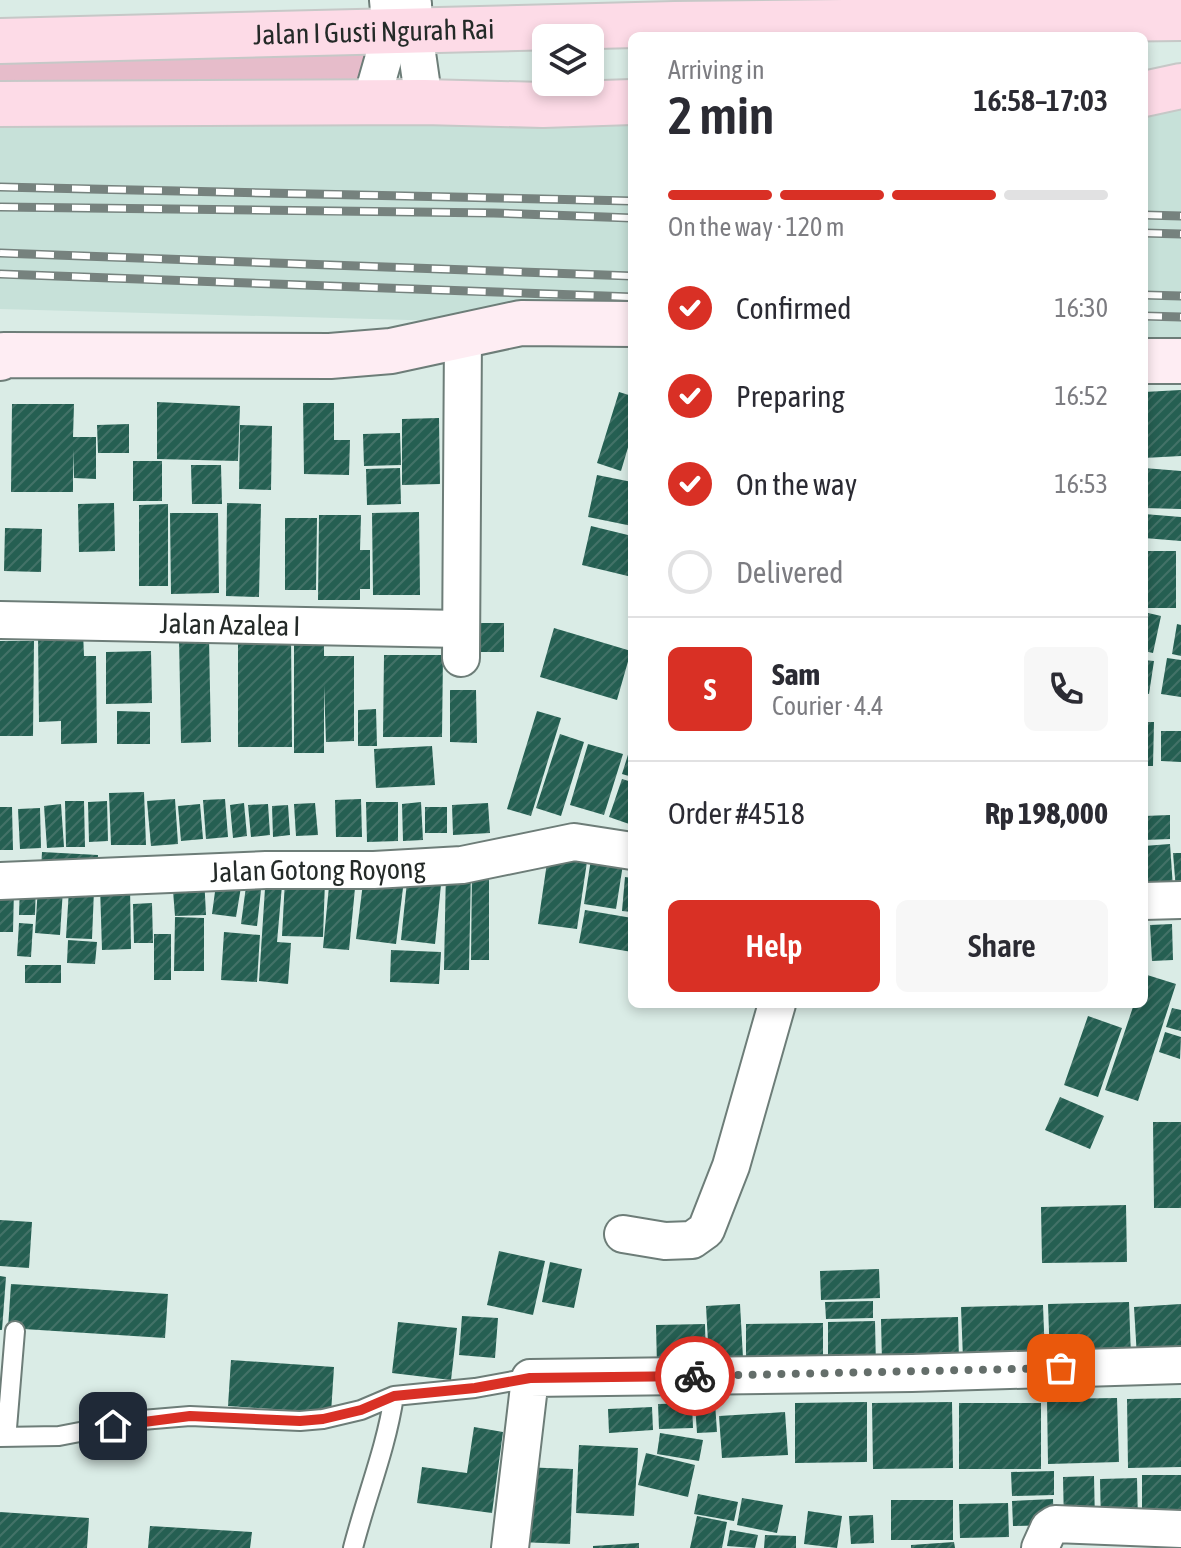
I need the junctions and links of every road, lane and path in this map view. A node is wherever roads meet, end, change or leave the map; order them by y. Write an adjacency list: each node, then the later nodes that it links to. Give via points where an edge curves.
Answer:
1 (401, 16): 2 (main road, Jalan I Gusti Ngurah Rai, via 675,24); 3 (main road, Jalan I Gusti Ngurah Rai); 6 (street); 7 (street)
2 (1181, 18)
3 (0, 41)
4 (1181, 86): 5 (main road)
5 (1148, 93)
6 (371, 102): 7 (main road); 9 (main road)
7 (424, 102): 8 (main road)
8 (628, 102)
9 (0, 104)
10 (628, 324): 11 (street, via 521,323)
11 (463, 333): 12 (street, via 391,351 330,356); 15 (street, Jalan Azalea I, via 461,644)
12 (0, 358)
13 (1148, 361): 14 (street)
14 (1181, 361)
15 (0, 620)
16 (628, 850): 17 (street, Jalan Gotong Royong, via 574,842 462,865)
17 (0, 881)
18 (1181, 900): 19 (street)
19 (1148, 901)
20 (776, 1008): 21 (street, via 731,1166 706,1230 692,1240)
21 (623, 1234)
22 (15, 1331): 26 (lane, via 7,1428)
23 (1181, 1365): 24 (street)
24 (530, 1378): 25 (lane); 29 (street)
25 (394, 1396): 26 (lane, via 323,1419 179,1416 59,1436); 28 (lane, via 388,1436)
26 (0, 1437)
27 (1181, 1529): 30 (street, via 1055,1524)
28 (353, 1548)
29 (510, 1548)
30 (1040, 1548)

